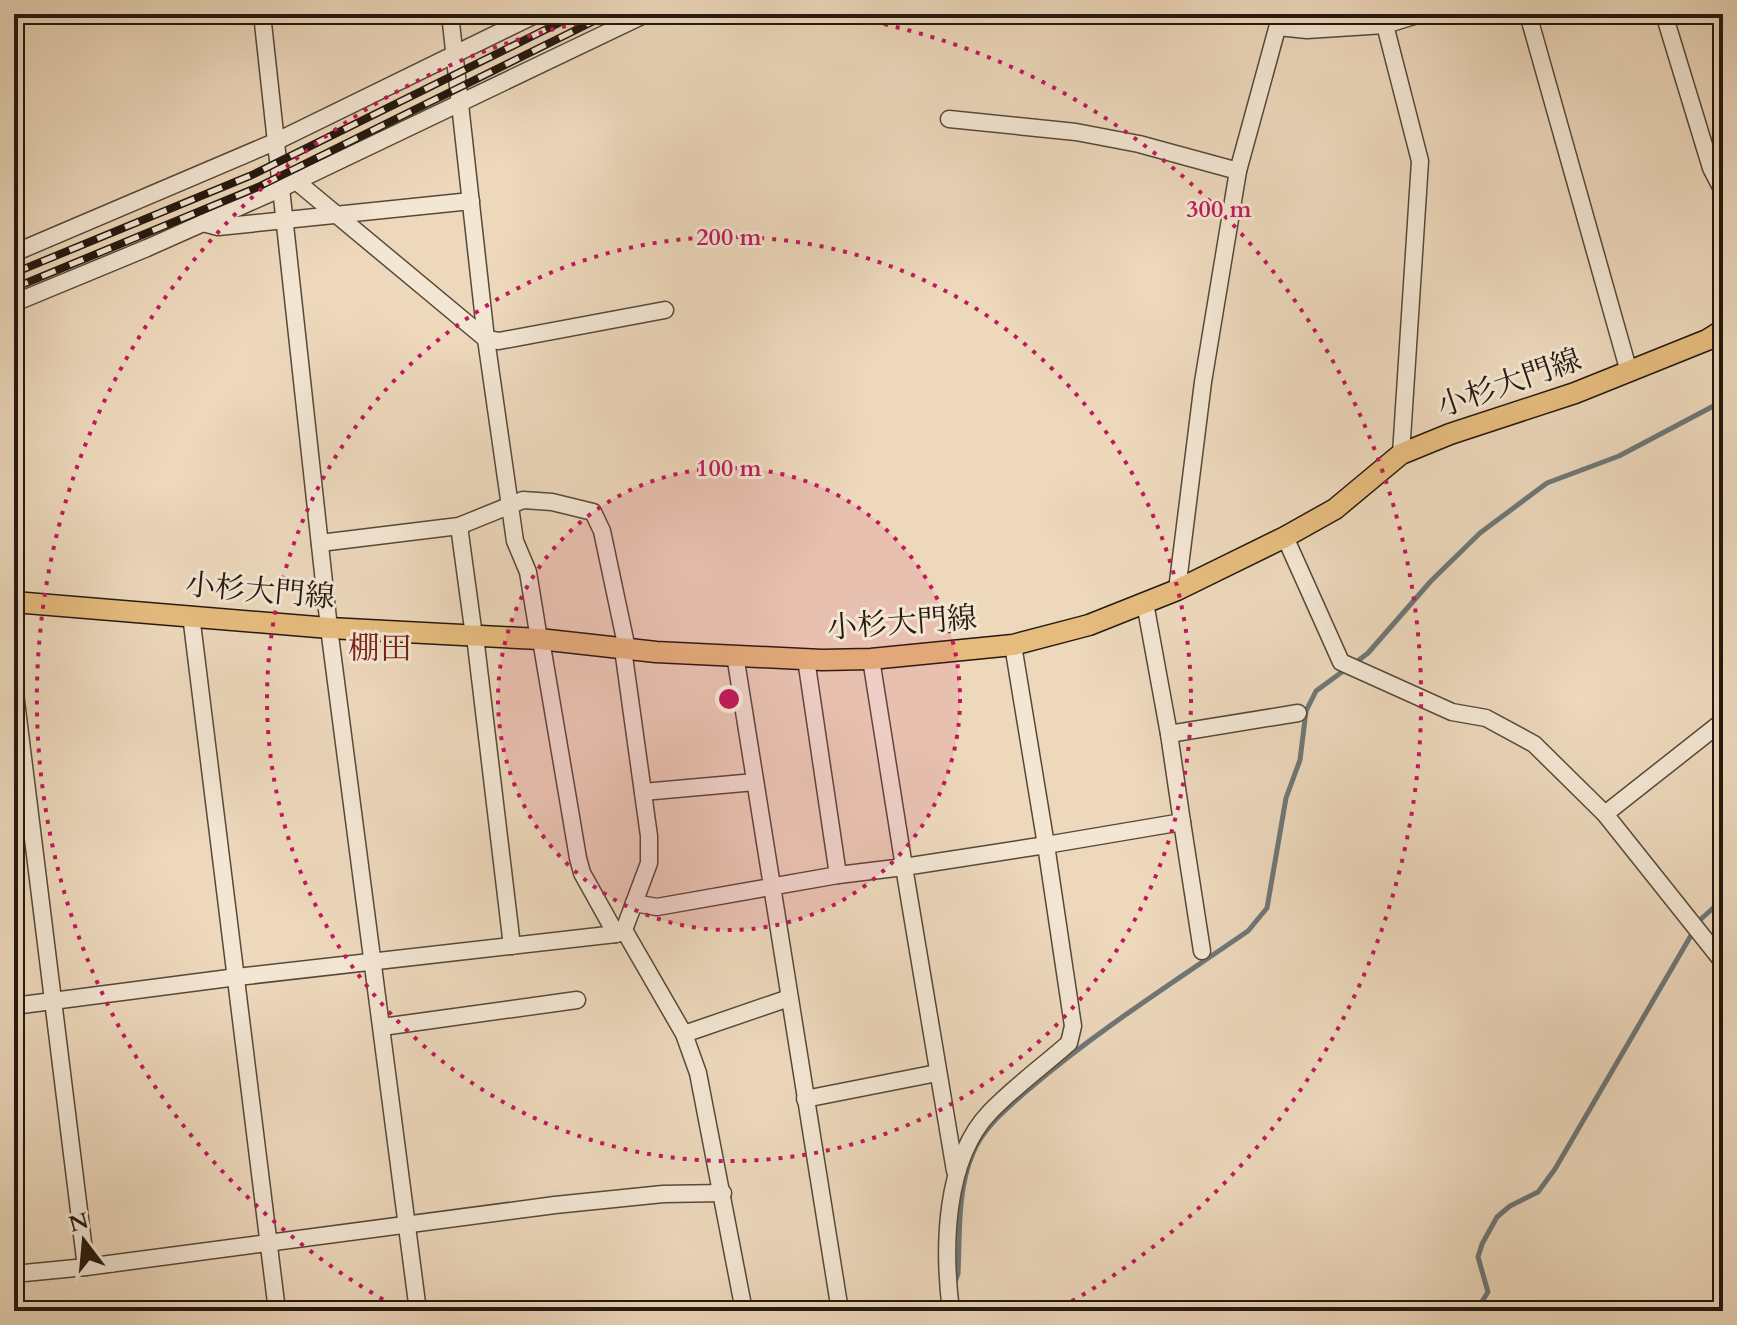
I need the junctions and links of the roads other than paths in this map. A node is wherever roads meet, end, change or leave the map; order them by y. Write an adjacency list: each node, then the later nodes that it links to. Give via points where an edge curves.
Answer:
1 (262, 14): 13 (street)
2 (450, 14): 10 (street)
3 (537, 14): 10 (street)
4 (646, 14): 11 (street)
5 (1420, 14): 9 (street)
6 (1528, 14): 26 (street)
7 (1664, 14): 16 (street, via 1711,168)
8 (1279, 20): 9 (street, via 1307,30); 14 (street)
9 (1385, 25): 27 (street, via 1420,161)
10 (455, 55): 11 (street); 13 (street)
11 (461, 104): 15 (street); 17 (street)
12 (949, 119): 14 (street, via 1076,132)
13 (277, 141): 15 (street); 21 (street)
14 (1238, 171): 32 (street, via 1203,382)
15 (289, 184): 18 (street); 19 (street); 20 (street)
16 (1723, 191)
17 (471, 201): 18 (street); 25 (street)
18 (333, 214): 19 (street); 25 (street)
19 (284, 221): 20 (street, via 218,227); 31 (street)
20 (203, 223): 22 (street)
21 (14, 253)
22 (14, 303)
23 (665, 310): 25 (street, via 499,341)
24 (1723, 330): 26 (main road, 小杉大門線)
25 (486, 339): 28 (street)
26 (1629, 372): 27 (main road, 小杉大門線)
27 (1401, 454): 30 (main road, 小杉大門線, via 1335,509)
28 (511, 504): 29 (street); 38 (street); 40 (street, via 552,502 593,512 602,531)
29 (459, 526): 31 (street); 37 (street)
30 (1285, 537): 32 (main road, 小杉大門線); 50 (street, via 1341,662 1452,712 1486,718 1534,744)
31 (320, 543): 36 (street)
32 (1177, 590): 34 (main road, 小杉大門線)
33 (14, 602): 35 (main road, 小杉大門線)
34 (1145, 603): 39 (main road, 小杉大門線); 47 (street)
35 (191, 615): 36 (main road, 小杉大門線); 62 (street)
36 (329, 628): 37 (main road, 小杉大門線); 60 (street)
37 (474, 636): 38 (main road, 小杉大門線); 58 (street)
38 (540, 640): 40 (main road, 小杉大門線); 57 (street, via 582,873)
39 (1013, 645): 43 (main road, 小杉大門線); 52 (street)
40 (625, 649): 41 (main road, 小杉大門線); 49 (street)
41 (735, 655): 42 (main road, 小杉大門線); 48 (street)
42 (806, 659): 43 (main road, 小杉大門線); 54 (street)
43 (871, 659): 53 (street)
44 (14, 685): 65 (street)
45 (1298, 713): 47 (street)
46 (1723, 721): 50 (street)
47 (1169, 734): 51 (street)
48 (755, 782): 49 (street); 55 (street)
49 (643, 792): 56 (street, via 649,863)
50 (1605, 814): 61 (street)
51 (1182, 822): 52 (street); 59 (street)
52 (1046, 845): 53 (street); 71 (street, via 1073,1026 1069,1043 988,1114)
53 (904, 867): 54 (street); 69 (street)
54 (838, 875): 55 (street)
55 (770, 886): 56 (street, via 657,907); 63 (street)
56 (634, 903): 57 (street)
57 (620, 932): 58 (street); 68 (street)
58 (512, 946): 60 (street)
59 (1202, 951)
60 (374, 962): 62 (street); 67 (street)
61 (1723, 962)
62 (237, 977): 65 (street); 74 (street)
63 (789, 998): 68 (street); 70 (street)
64 (577, 1000): 67 (street)
65 (53, 1001): 66 (street); 75 (street)
66 (14, 1006)
67 (382, 1027): 73 (street)
68 (684, 1034): 72 (street, via 698,1073)
69 (937, 1073): 70 (street); 71 (street)
70 (805, 1099): 80 (street)
71 (955, 1174): 81 (street, via 948,1260)
72 (723, 1193): 73 (street, via 663,1194); 79 (street)
73 (407, 1225): 74 (street); 78 (street)
74 (268, 1241): 75 (street); 77 (street)
75 (86, 1267): 76 (street)
76 (14, 1274)
77 (277, 1311)
78 (418, 1311)
79 (744, 1311)
80 (840, 1311)
81 (951, 1311)

